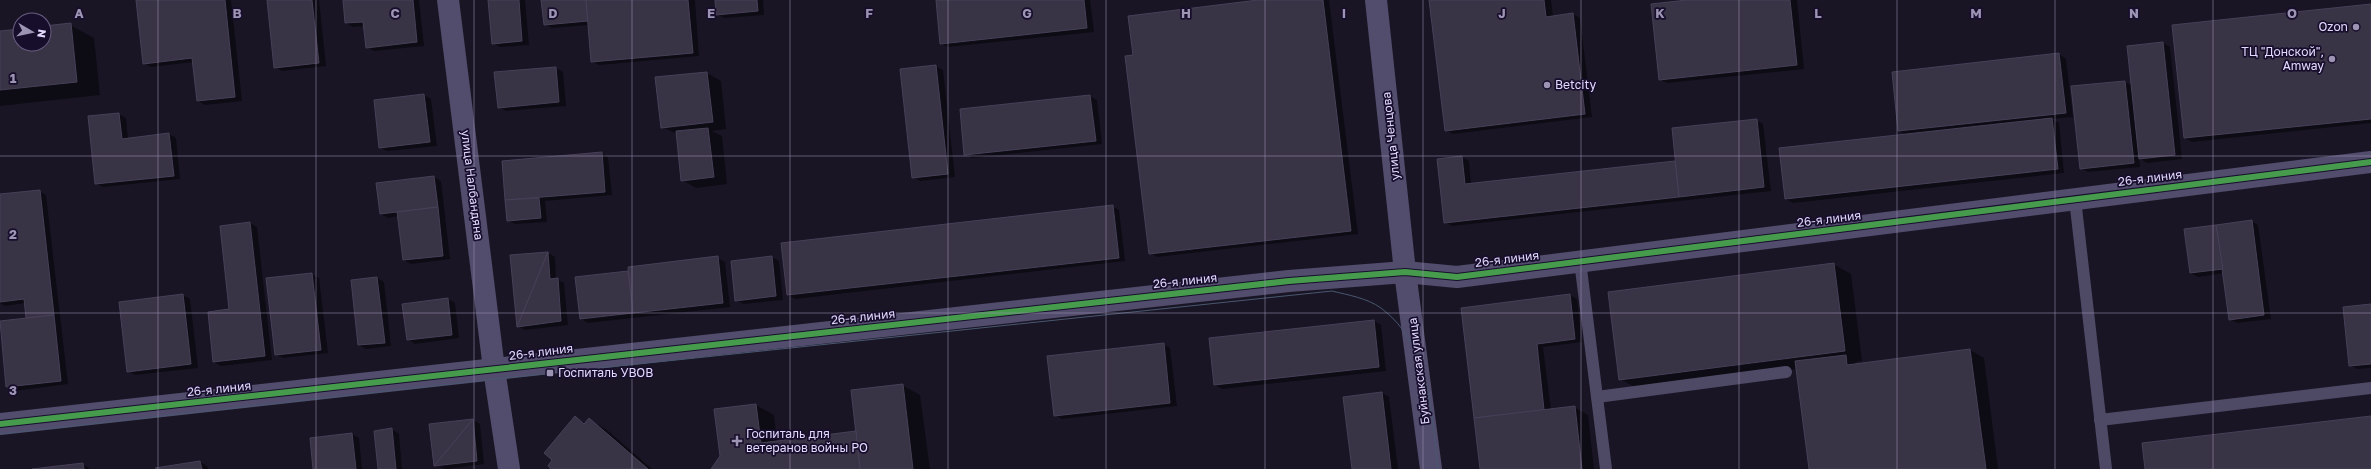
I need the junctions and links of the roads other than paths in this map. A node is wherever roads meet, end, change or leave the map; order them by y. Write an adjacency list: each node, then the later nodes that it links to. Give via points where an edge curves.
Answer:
1 (448, 0): 7 (street, улица Налбандяна)
2 (1376, 0): 6 (street, улица Ченцова)
3 (2371, 162): 4 (street, 26-я линия)
4 (2075, 199): 5 (street, 26-я линия); 11 (lane)
5 (1580, 261): 6 (street, 26-я линия, via 1457,277); 10 (lane)
6 (1405, 272): 7 (street, 26-я линия, via 1288,280); 14 (street, Буйнакская улица)
7 (494, 369): 12 (street, 26-я линия); 13 (street, улица Налбандяна)
8 (1786, 372): 10 (lane)
9 (2371, 388): 11 (lane)
10 (1597, 397): 15 (lane)
11 (2100, 420): 16 (lane)
12 (0, 424)
13 (509, 469)
14 (1431, 469)
15 (1606, 469)
16 (2106, 469)

